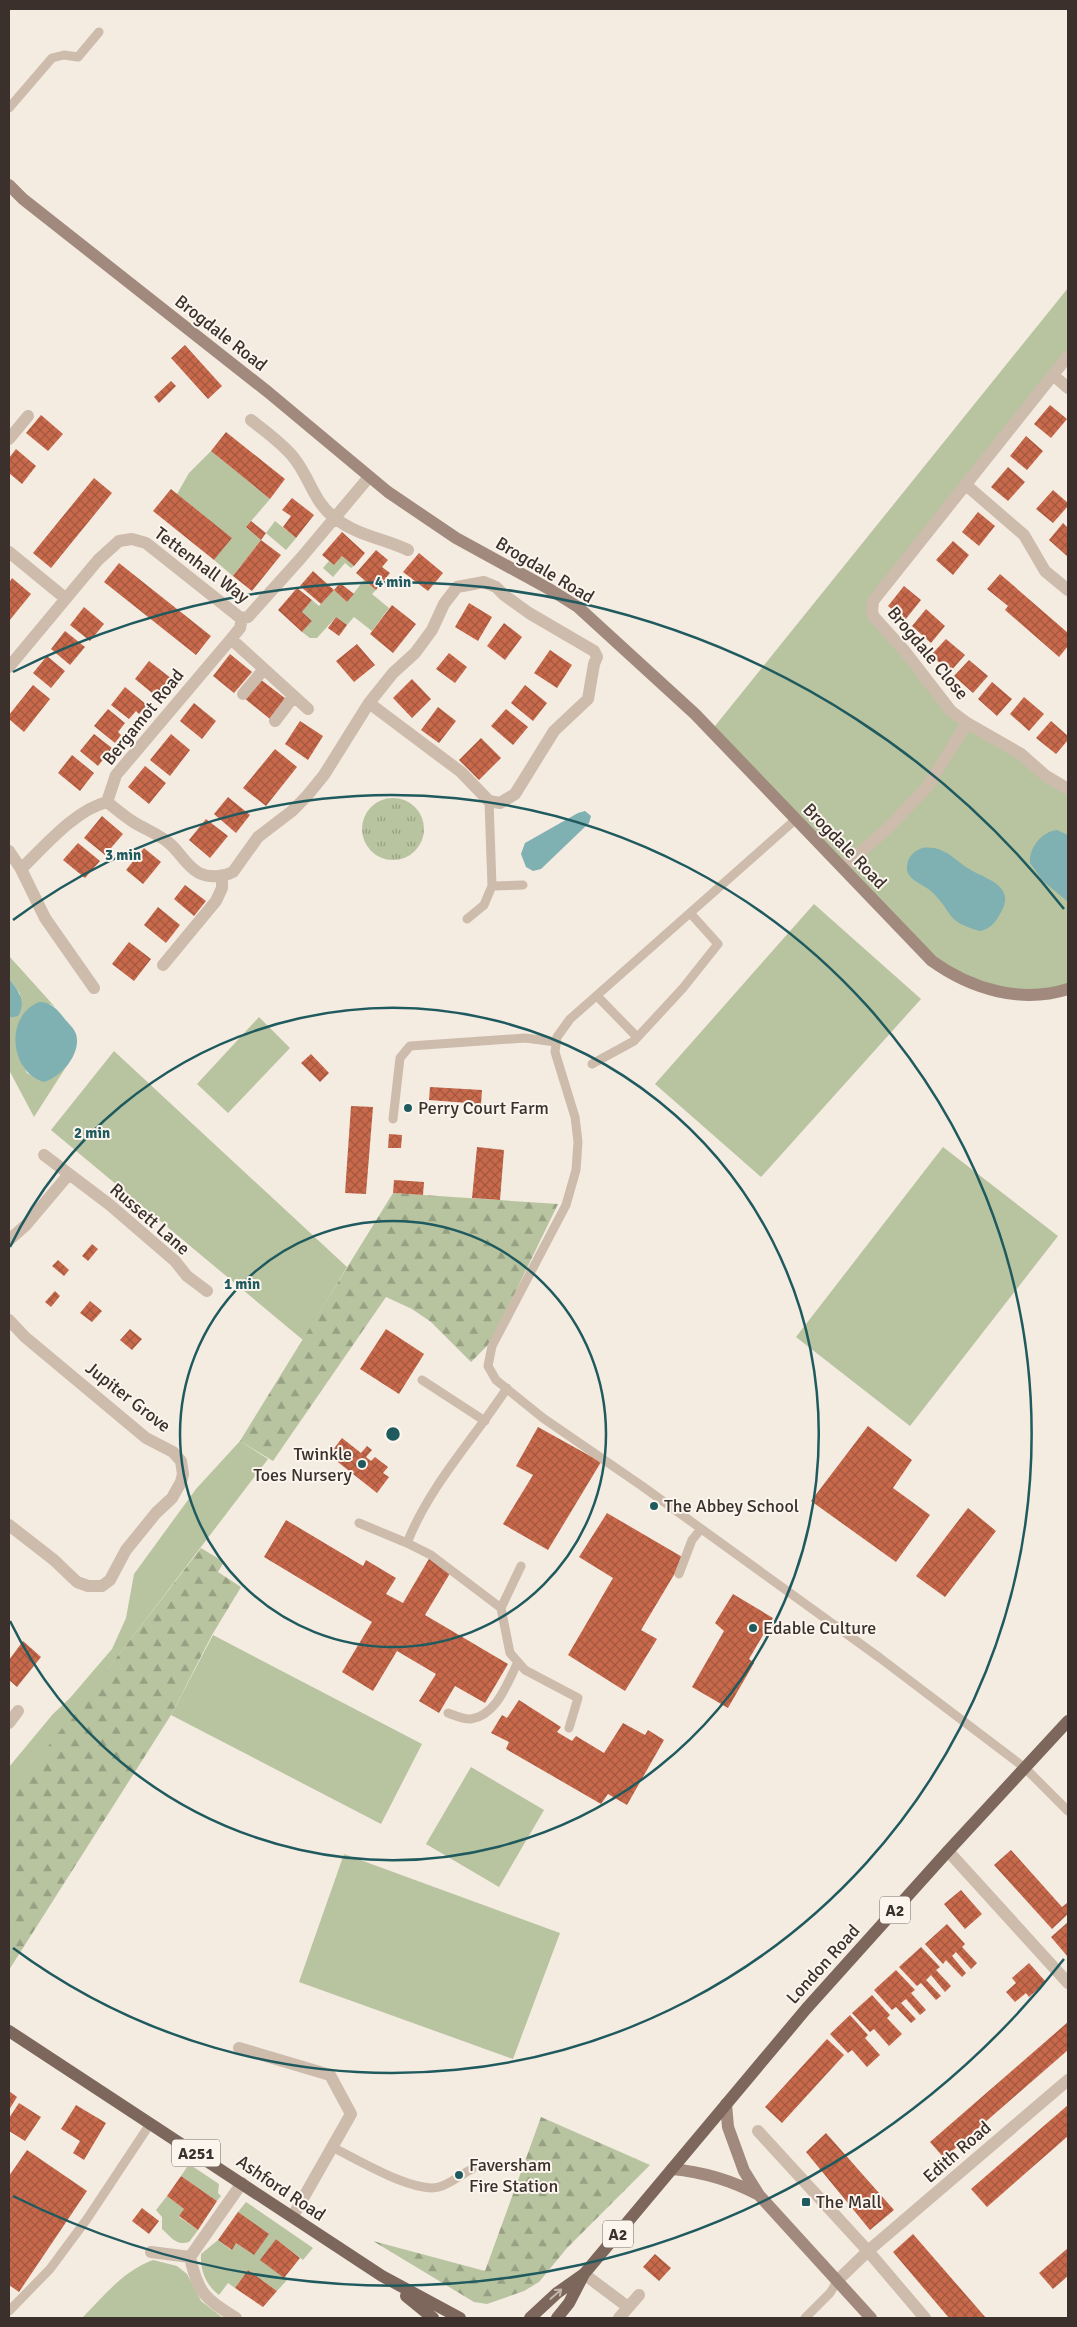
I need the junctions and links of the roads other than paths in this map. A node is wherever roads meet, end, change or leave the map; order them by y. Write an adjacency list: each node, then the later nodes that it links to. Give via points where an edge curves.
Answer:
1 (99, 32): 2 (lane, via 78,57 64,55 52,58)
2 (9, 108)
3 (9, 185): 10 (street, Brogdale Road)
4 (1068, 356): 5 (street, Brogdale Close)
5 (1053, 375): 6 (street); 11 (street, Brogdale Close)
6 (1068, 388)
7 (28, 416): 9 (street)
8 (251, 420): 12 (street, via 294,458 320,503)
9 (9, 439)
10 (369, 477): 12 (street, Tettenhall Way); 30 (street, Brogdale Road, via 456,538 578,607 695,714)
11 (966, 485): 15 (street, via 1024,535 1045,571); 26 (street, Brogdale Close, via 872,606 874,617 903,649 944,704)
12 (335, 519): 13 (street, via 354,530); 17 (street, Tettenhall Way, via 256,609)
13 (408, 550)
14 (9, 552): 16 (street)
15 (1067, 587)
16 (65, 598): 17 (street, Tettenhall Way, via 112,546 132,539 152,546); 19 (street, Tettenhall Way)
17 (242, 618): 18 (street, Bergamot Road, via 240,628)
18 (231, 639): 20 (street); 29 (street, Bergamot Road, via 116,775)
19 (9, 668)
20 (264, 669): 21 (street); 22 (street)
21 (243, 694)
22 (294, 696): 24 (street); 25 (street)
23 (369, 703): 28 (street, via 461,772); 28 (street, via 432,630 450,595 464,585 484,582 496,587 529,613 594,651 597,657 588,699 550,734 515,794 500,802); 34 (street, via 324,775 306,797 258,837 233,872)
24 (308, 709)
25 (275, 721)
26 (967, 723): 27 (street, via 1021,754 1046,776); 33 (street, Brogdale Close, via 927,787)
27 (1068, 789)
28 (489, 801): 36 (lane)
29 (107, 802): 32 (street, via 95,805 79,816); 34 (street, via 170,844 191,868 211,876)
30 (795, 820): 33 (street, Brogdale Road); 37 (lane)
31 (9, 851): 32 (street)
32 (20, 868): 40 (street, via 44,918)
33 (843, 868): 41 (street, Brogdale Road, via 917,948 957,978 993,991 1014,994 1042,995)
34 (222, 876): 39 (street, via 222,888 216,901)
35 (523, 885): 36 (lane)
36 (492, 886): 38 (lane, via 484,905)
37 (691, 914): 42 (lane); 43 (lane, via 718,944)
38 (467, 919)
39 (163, 965)
40 (94, 988)
41 (1068, 988)
42 (597, 996): 43 (lane); 44 (lane, via 562,1028)
43 (638, 1037): 45 (lane)
44 (556, 1042): 46 (lane, via 525,1038 410,1046 400,1058); 53 (lane, via 556,1060 575,1117 578,1142 576,1170 566,1205 492,1346 488,1366 496,1380)
45 (592, 1064)
46 (393, 1120)
47 (44, 1155): 48 (street, Russett Lane)
48 (69, 1174): 49 (street); 50 (street, Russett Lane)
49 (9, 1240)
50 (207, 1291)
51 (9, 1320): 56 (street, Jupiter Grove, via 146,1438 173,1452 183,1469 181,1482 172,1498 126,1550 110,1580 102,1586 78,1582)
52 (422, 1380): 54 (lane)
53 (507, 1388): 54 (lane); 57 (lane, via 543,1418)
54 (485, 1421): 58 (lane, via 440,1481)
55 (358, 1523): 58 (lane)
56 (9, 1525)
57 (701, 1529): 60 (lane, via 692,1540); 68 (lane)
58 (407, 1543): 61 (lane, via 431,1555)
59 (521, 1566): 61 (lane)
60 (679, 1574)
61 (501, 1608): 62 (lane, via 510,1653)
62 (518, 1662): 64 (lane, via 497,1702 486,1713 470,1719); 67 (lane, via 525,1670 578,1698)
63 (18, 1711): 66 (street)
64 (448, 1713)
65 (1068, 1721): 68 (main road, London Road / A2)
66 (9, 1723)
67 (569, 1728)
68 (1025, 1768): 69 (lane); 70 (main road, London Road / A2)
69 (1068, 1811)
70 (948, 1851): 71 (street); 75 (main road, London Road / A2, via 806,2009)
71 (1068, 1983)
72 (9, 2031): 76 (main road, Ashford Road / A251)
73 (239, 2048): 78 (street, via 330,2075 351,2114)
74 (1068, 2080): 84 (street, Edith Road)
75 (726, 2104): 80 (main road, London Road / A2); 82 (street, via 732,2136 744,2171)
76 (150, 2124): 81 (main road, Ashford Road / A251); 92 (lane, via 50,2269)
77 (758, 2131): 84 (street)
78 (332, 2147): 79 (lane, via 412,2186 428,2189 440,2187); 83 (street)
79 (472, 2169)
80 (672, 2170): 82 (street, via 724,2179); 87 (main road, A2)
81 (242, 2183): 83 (main road, Ashford Road / A251); 86 (street)
82 (759, 2195): 89 (street)
83 (293, 2216): 88 (main road, Ashford Road / A251)
84 (868, 2251): 89 (street); 101 (street)
85 (151, 2252): 86 (street)
86 (190, 2257): 93 (street, via 194,2278 202,2292)
87 (584, 2274): 91 (street); 96 (main road, A2, one-way to 87); 97 (main road, A2)
88 (382, 2276): 94 (main road, Ashford Road / A251); 95 (main road, Ashford Road / A251)
89 (838, 2280): 99 (lane); 100 (street)
90 (639, 2295): 91 (street)
91 (628, 2307): 98 (street)
92 (9, 2311)
93 (236, 2318)
94 (433, 2318)
95 (460, 2318)
96 (530, 2318)
97 (557, 2318)
98 (619, 2318)
99 (806, 2318)
100 (871, 2318)
101 (925, 2318)

